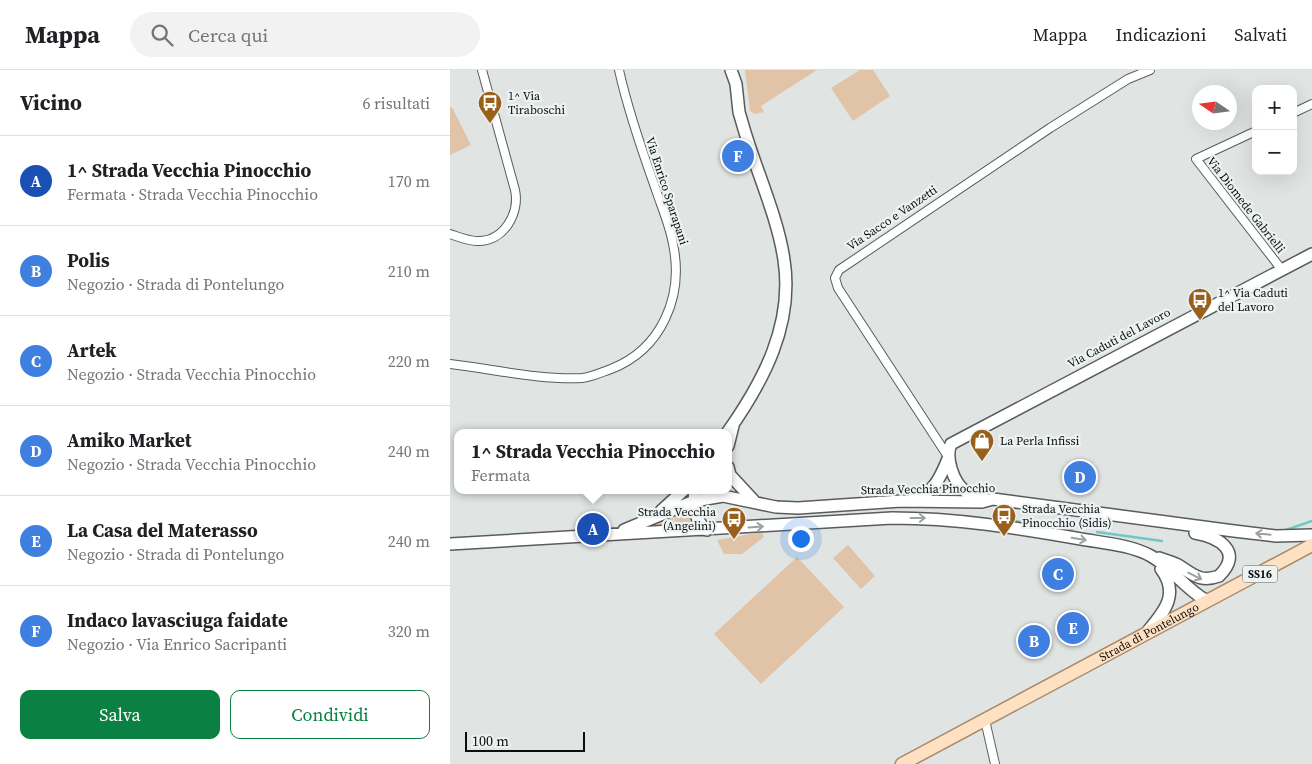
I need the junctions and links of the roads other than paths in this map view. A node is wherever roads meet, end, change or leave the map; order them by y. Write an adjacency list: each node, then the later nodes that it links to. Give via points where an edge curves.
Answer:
1 (480, 70): 10 (street, via 517,204 507,227 496,236 478,241)
2 (619, 70): 13 (street, Via Enrico Sparapani, via 673,242 676,285 671,307 659,331 637,355 623,364 585,378)
3 (731, 70): 6 (street)
4 (740, 70): 6 (street)
5 (1150, 70): 17 (street, Via Sacco e Vanzetti, via 1128,79 1050,128 839,270 835,278 838,288)
6 (736, 84): 14 (street, via 739,112 780,239 786,293 769,365)
7 (1312, 104): 8 (street)
8 (1297, 111)
9 (1252, 133): 12 (street, Via Diomede Gabrielli, via 1196,159)
10 (450, 234)
11 (1312, 254): 12 (street, Via Caduti del Lavoro)
12 (1282, 270): 17 (street, Via Caduti del Lavoro, via 951,444)
13 (450, 364)
14 (734, 422): 15 (street); 16 (street)
15 (730, 429)
16 (732, 430)
17 (948, 457): 21 (street, Via Sacco e Vanzetti, via 962,489); 23 (street, via 930,491 921,497)
18 (732, 477): 22 (street)
19 (680, 494): 24 (street)
20 (695, 495): 22 (street, Strada Vecchia Pinocchio); 24 (street, Strada Vecchia Pinocchio); 26 (street, via 698,520)
21 (993, 499): 23 (street, Strada Vecchia Pinocchio, via 982,502); 25 (street, Strada Vecchia Pinocchio)
22 (754, 501): 23 (street, Strada Vecchia Pinocchio, via 798,508)
23 (901, 501)
24 (655, 516): 27 (street, Strada Vecchia Pinocchio)
25 (1171, 523): 28 (street, Strada Vecchia Pinocchio, one-way to 25, via 1276,536); 31 (street, one-way to 25, via 1176,564 1204,580 1223,572 1229,555 1220,541)
26 (707, 530): 27 (street, Strada Vecchia Pinocchio); 31 (street, Strada Vecchia Pinocchio, one-way to 31, via 937,518 1090,541 1134,549)
27 (618, 533): 29 (street, Strada Vecchia Pinocchio)
28 (1312, 535)
29 (450, 544)
30 (1312, 545): 32 (main road, Strada di Pontelungo / SS16)
31 (1151, 556): 32 (street, Strada Vecchia Pinocchio, via 1192,593); 33 (street, via 1168,578 1170,592 1168,605)
32 (1207, 601): 33 (main road, Strada di Pontelungo / SS16)
33 (1147, 633): 34 (main road, Strada di Pontelungo / SS16)
34 (985, 720): 35 (main road, Strada di Pontelungo / SS16); 36 (street)
35 (902, 764)
36 (995, 764)

